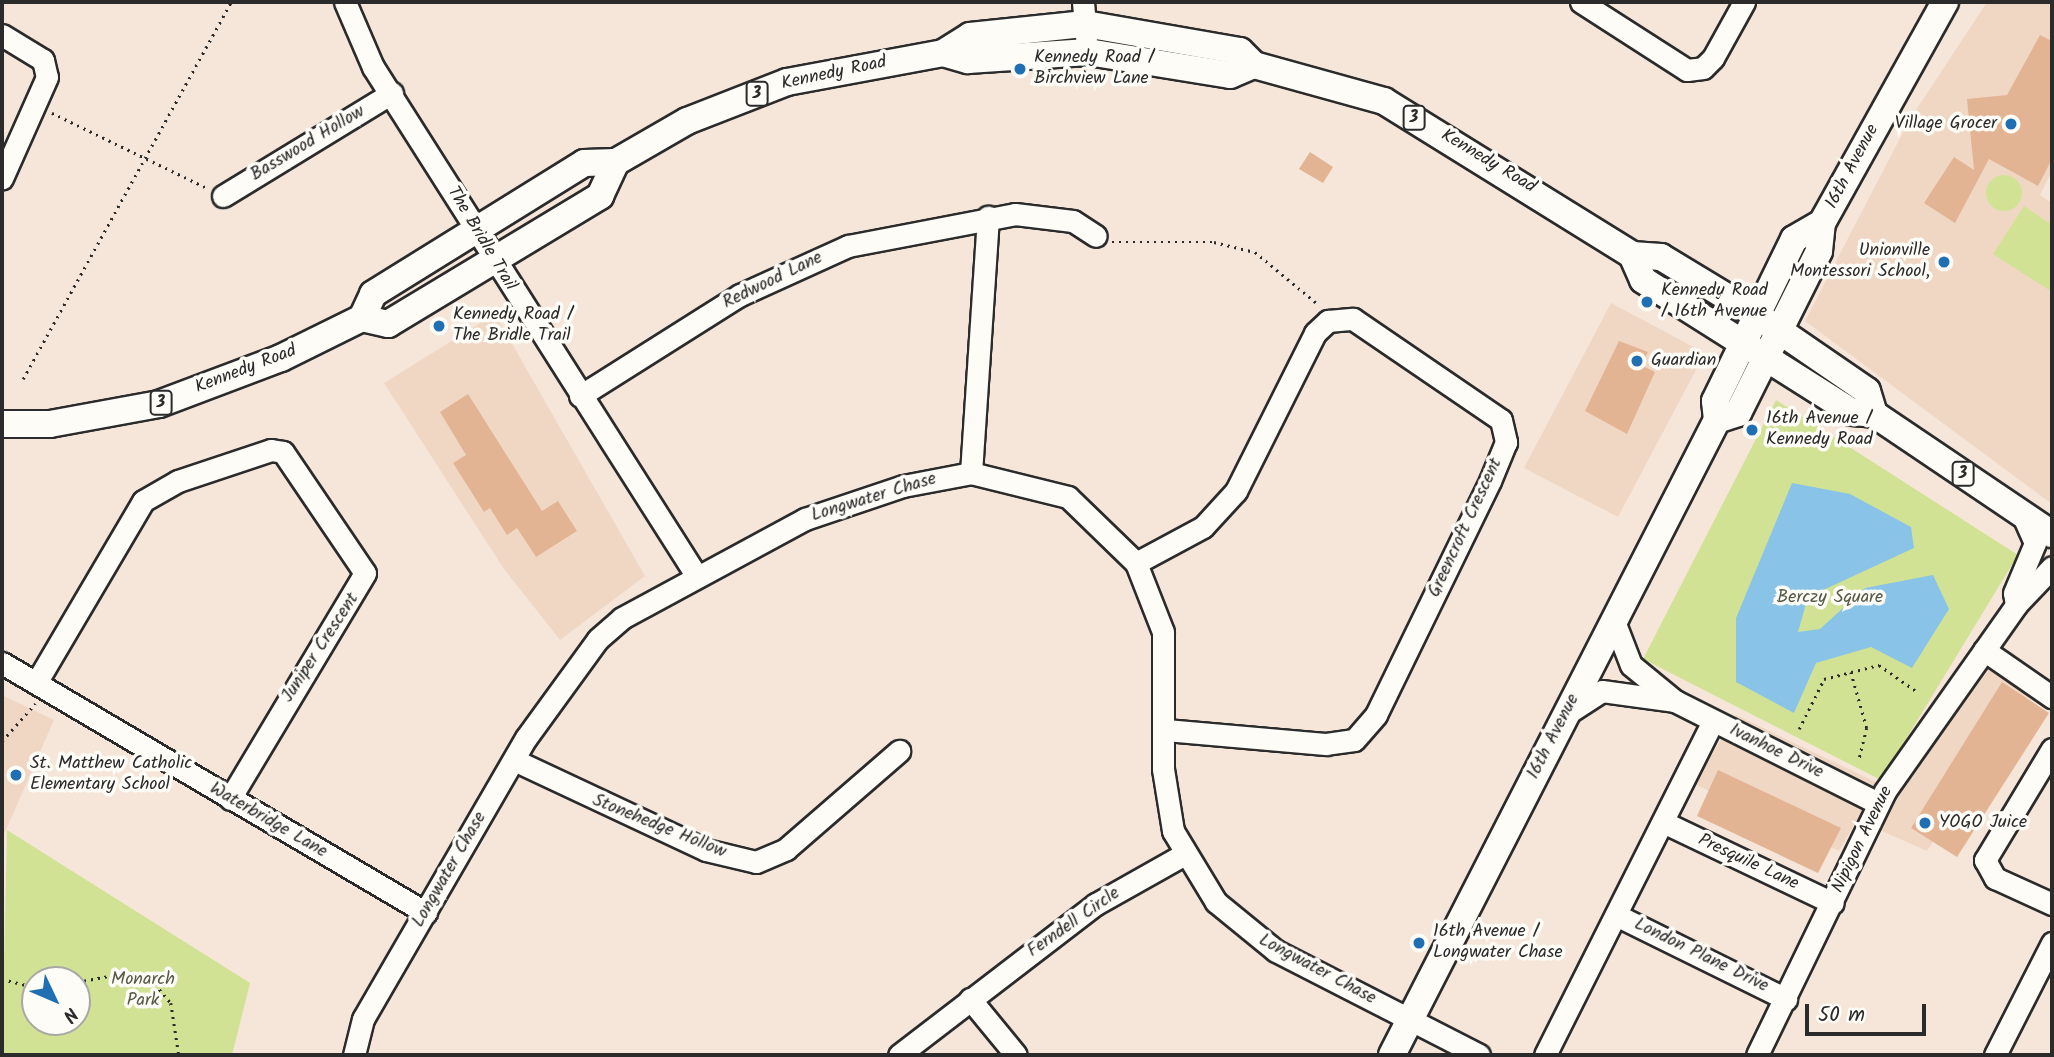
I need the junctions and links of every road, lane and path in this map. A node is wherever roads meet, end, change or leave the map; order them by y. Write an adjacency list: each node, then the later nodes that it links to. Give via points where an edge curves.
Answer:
1 (231, 2): 13 (path)
2 (345, 2): 11 (street, The Bridle Trail, via 373,67)
3 (1581, 2): 4 (street, via 1687,69 1703,68 1713,58)
4 (1744, 2)
5 (1945, 2): 24 (main road, 16th Avenue, via 1822,223 1794,239)
6 (1084, 13): 8 (street); 9 (main road, Kennedy Road / 3, via 970,36); 10 (main road, Kennedy Road / 3, via 1240,51)
7 (2, 35): 12 (street, via 43,60 47,77)
8 (1088, 52): 9 (main road, Kennedy Road / 3, via 968,60); 10 (main road, Kennedy Road / 3, via 1230,75)
9 (943, 53): 14 (main road, Kennedy Road / 3, via 787,82 687,121)
10 (1254, 65): 20 (main road, Kennedy Road / 3, via 1384,101)
11 (392, 93): 16 (street, Basswood Hollow); 18 (street, The Bridle Trail)
12 (37, 106): 13 (path); 15 (street)
13 (144, 159): 16 (path); 26 (path)
14 (616, 162): 18 (main road, Kennedy Road / 3, via 584,163); 21 (main road, Kennedy Road / 3, via 600,196)
15 (2, 178)
16 (223, 196)
17 (988, 217): 19 (street, Redwood Lane, via 1044,215 1073,221); 27 (street, Redwood Lane, via 848,246 792,268); 30 (street)
18 (476, 229): 21 (street, The Bridle Trail); 22 (main road, Kennedy Road / 3, via 373,294)
19 (1096, 236): 23 (path, via 1128,246 1214,242 1255,252)
20 (1632, 255): 24 (main road, Kennedy Road / 3, via 1661,257); 25 (main road, Kennedy Road / 3, via 1643,280)
21 (493, 260): 22 (main road, Kennedy Road / 3, via 388,324); 27 (street, The Bridle Trail)
22 (362, 318): 29 (main road, Kennedy Road / 3, via 281,359 159,404 50,424)
23 (1333, 319): 33 (street, via 1315,333 1222,508 1203,527); 48 (street, Greencroft Crescent, via 1353,319 1494,413 1504,433 1502,452 1376,715 1354,740 1326,744)
24 (1769, 323): 25 (main road, 16th Avenue); 28 (main road, Kennedy Road / 3, via 1867,391)
25 (1755, 352): 28 (main road, Kennedy Road / 3, via 1852,412); 37 (main road, 16th Avenue, via 1715,401 1717,420)
26 (23, 379)
27 (580, 396): 35 (street, The Bridle Trail)
28 (1874, 414): 31 (main road, Kennedy Road / 3)
29 (2, 424)
30 (971, 473): 33 (street, Longwater Chase, via 1068,497); 35 (street, Longwater Chase, via 903,486 805,519)
31 (2022, 514): 32 (main road, Kennedy Road / 3); 36 (street, Nipigon Avenue, via 2035,543 2014,593)
32 (2052, 534)
33 (1136, 563): 48 (street, Longwater Chase, via 1163,632)
34 (2052, 567): 36 (street, Nipigon Avenue)
35 (696, 575): 53 (street, Longwater Chase, via 598,639)
36 (2016, 605): 38 (street, Nipigon Avenue)
37 (1614, 621): 44 (street, Ivanhoe Drive, via 1631,665); 45 (main road, 16th Avenue)
38 (1984, 650): 43 (street); 55 (street, Nipigon Avenue)
39 (2, 663): 41 (street, Waterbridge Lane)
40 (1851, 672): 42 (path, via 1879,665); 47 (path, via 1824,679); 52 (path, via 1867,728)
41 (42, 687): 49 (path); 54 (street, Waterbridge Lane); 54 (street, Juniper Crescent, via 143,501 190,476 271,450 283,452 365,573)
42 (1916, 691)
43 (2052, 697)
44 (1675, 701): 45 (street, Ivanhoe Drive, via 1602,691); 46 (street, Ivanhoe Drive)
45 (1565, 716): 68 (main road, 16th Avenue)
46 (1713, 721): 55 (street, Ivanhoe Drive); 56 (street)
47 (1799, 729)
48 (1165, 730): 57 (street, Longwater Chase, via 1165,780)
49 (2, 741)
50 (2052, 749): 59 (street, via 1985,858 1995,878)
51 (898, 751): 53 (street, Stonehedge Hollow, via 786,849 756,862 706,850)
52 (1859, 759)
53 (514, 760): 60 (street, Longwater Chase)
54 (230, 799): 60 (street, Waterbridge Lane)
55 (1878, 803): 58 (street, Nipigon Avenue)
56 (1663, 822): 58 (street, Presquile Lane); 61 (street)
57 (1183, 855): 66 (street, Ferndell Circle, via 1096,905); 68 (street, Longwater Chase, via 1243,929)
58 (1833, 903): 67 (street, Nipigon Avenue)
59 (2052, 904)
60 (426, 913): 70 (street, Longwater Chase, via 363,1019)
61 (1616, 915): 67 (street, London Plane Drive); 75 (street)
62 (2052, 943): 77 (street)
63 (2, 979): 65 (path)
64 (91, 979): 69 (path, via 130,972 155,984 171,1003)
65 (21, 984)
66 (970, 999): 71 (street, Ferndell Circle); 72 (street)
67 (1786, 999): 76 (street, Nipigon Avenue)
68 (1409, 1020): 73 (main road, 16th Avenue); 74 (street, Longwater Chase)
69 (179, 1055)
70 (354, 1055)
71 (899, 1055)
72 (1016, 1055)
73 (1392, 1055)
74 (1479, 1055)
75 (1545, 1055)
76 (1758, 1055)
77 (1995, 1055)

